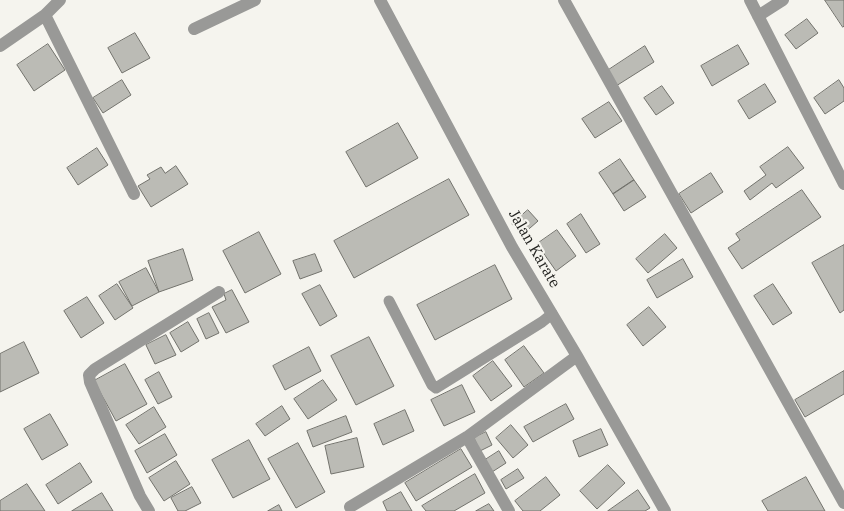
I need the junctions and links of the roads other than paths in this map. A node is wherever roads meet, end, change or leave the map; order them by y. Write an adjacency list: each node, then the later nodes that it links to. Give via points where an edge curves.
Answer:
1 (60, 0): 7 (street)
2 (255, 0): 9 (street)
3 (380, 0): 15 (street, Jalan Karate, via 512,247)
4 (564, 0): 18 (street)
5 (750, 0): 8 (street)
6 (783, 0): 8 (street)
7 (45, 15): 10 (street); 12 (street)
8 (758, 16): 11 (street)
9 (194, 29)
10 (0, 46)
11 (844, 184)
12 (134, 194)
13 (219, 292): 20 (street, via 95,368 89,375)
14 (390, 301): 15 (lane, via 436,388)
15 (552, 314): 16 (street, Jalan Karate)
16 (577, 356): 17 (street); 22 (street, Jalan Karate)
17 (467, 437): 19 (street); 21 (street)
18 (844, 503)
19 (350, 507)
20 (149, 511)
21 (508, 511)
22 (664, 511)

